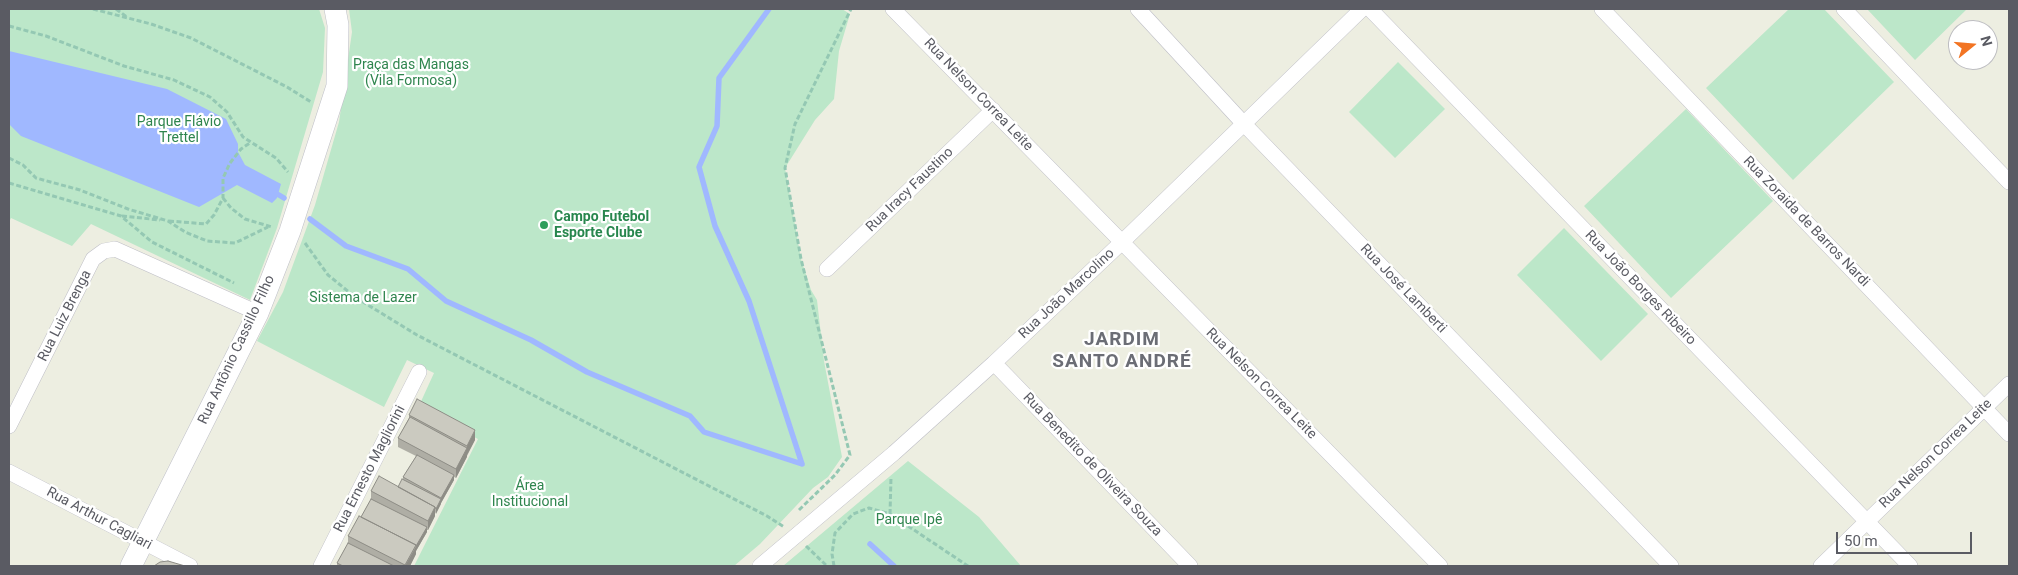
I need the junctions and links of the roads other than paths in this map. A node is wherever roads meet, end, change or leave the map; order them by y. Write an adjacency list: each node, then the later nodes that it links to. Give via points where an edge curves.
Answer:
1 (335, 9): 13 (street, Rua Antônio Cassillo Filho, via 338,86 304,188 282,226)
2 (893, 9): 8 (street, Rua Nelson Correa Leite)
3 (1138, 9): 9 (street, Rua José Lamberti)
4 (1362, 9): 9 (street, Rua João Marcolino)
5 (1370, 9): 21 (street, Rua João Borges Ribeiro)
6 (1602, 9): 17 (street, Rua Zoraida de Barros Nardi)
7 (1844, 9): 10 (street)
8 (993, 110): 11 (street, Rua Nelson Correa Leite); 12 (street, Rua Iracy Faustino)
9 (1244, 124): 11 (street, Rua João Marcolino); 29 (street, Rua José Lamberti)
10 (2009, 182)
11 (1121, 243): 14 (street, Rua João Marcolino); 28 (street, Rua Nelson Correa Leite)
12 (827, 269)
13 (258, 313): 18 (street, Rua Luiz Brenga, via 115,249 104,251 93,259); 22 (street, Rua Antônio Cassillo Filho)
14 (994, 363): 26 (street, Rua João Marcolino); 27 (street, Rua Benedito de Oliveira Souza)
15 (419, 372): 25 (street, Rua Ernesto Magliorini)
16 (2009, 384): 17 (street, Rua Nelson Correa Leite)
17 (1984, 408): 19 (street, Rua Zoraida de Barros Nardi); 21 (street, Rua Nelson Correa Leite)
18 (9, 426)
19 (2009, 434)
20 (9, 472): 22 (street, Rua Arthur Cagliari)
21 (1867, 522): 30 (street, Rua Nelson Correa Leite); 31 (street, Rua João Borges Ribeiro)
22 (143, 542): 23 (street, Rua Antônio Cassillo Filho); 24 (street, Rua Arthur Cagliari)
23 (131, 566)
24 (190, 566)
25 (321, 566)
26 (760, 566)
27 (1190, 566)
28 (1440, 566)
29 (1671, 566)
30 (1821, 566)
31 (1910, 566)

